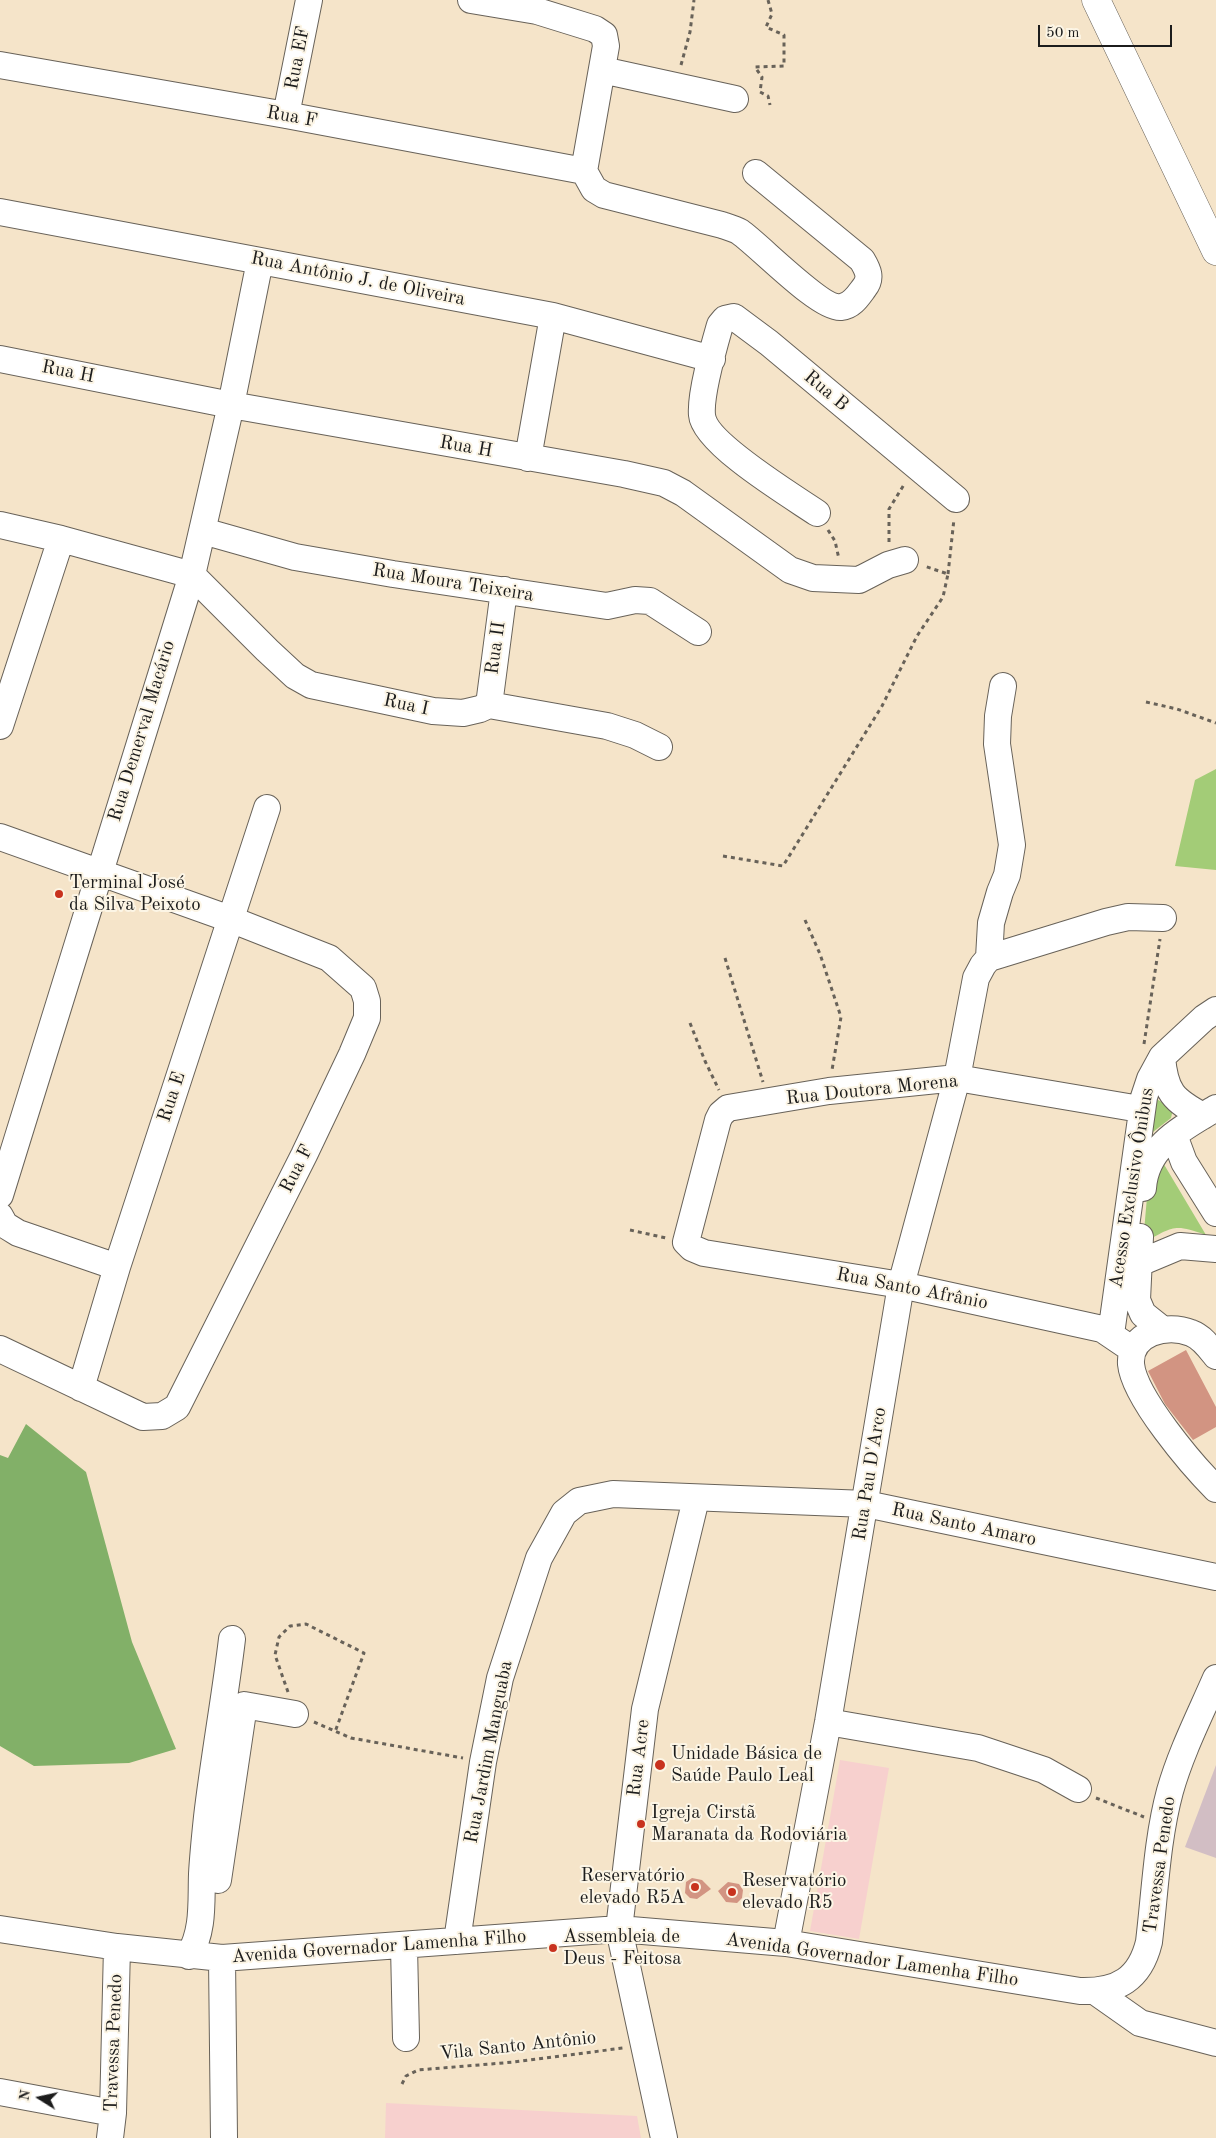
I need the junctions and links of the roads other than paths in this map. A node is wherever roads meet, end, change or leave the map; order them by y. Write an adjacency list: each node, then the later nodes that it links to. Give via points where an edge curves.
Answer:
1 (309, 0): 8 (street, Rua EF)
2 (471, 0): 6 (street, via 537,11 595,28 604,35 606,46)
3 (1096, 0): 13 (main road)
4 (1117, 0): 11 (main road)
5 (0, 65): 8 (street, Rua F)
6 (602, 70): 7 (street); 9 (street)
7 (735, 99)
8 (286, 115): 9 (street, Rua F)
9 (584, 171): 10 (street, via 594,189 604,196 738,231 828,304 840,308 853,303 868,284 869,275 862,260)
10 (756, 173)
11 (1216, 209)
12 (0, 212): 14 (street, Rua Antônio J. de Oliveira)
13 (1216, 251)
14 (260, 261): 15 (street, Rua Antônio J. de Oliveira); 18 (street, Rua Demerval Macário)
15 (553, 316): 16 (street, Rua Antônio J. de Oliveira); 19 (street)
16 (712, 358): 20 (street, Rua B, via 720,324 734,317); 21 (street, via 702,401 707,431 734,455)
17 (0, 359): 18 (street, Rua H)
18 (231, 405): 19 (street, Rua H); 23 (street, Rua Demerval Macário)
19 (528, 458): 25 (street, Rua H, via 664,483 790,570 814,578 859,580)
20 (956, 499)
21 (817, 513)
22 (0, 524): 24 (street)
23 (203, 530): 26 (street, Rua Demerval Macário); 27 (street, Rua Moura Teixeira, via 295,557)
24 (62, 539): 26 (street); 31 (street)
25 (896, 563)
26 (192, 574): 30 (street, Rua I, via 267,650 295,676 311,685 433,711 463,713); 35 (street, Rua Demerval Macário)
27 (504, 590): 28 (street, Rua Moura Teixeira, via 607,606 635,600 650,601); 30 (street, Rua II)
28 (698, 632)
29 (1003, 686): 38 (street, via 997,744 1012,845 1007,875 991,923)
30 (489, 705): 32 (street, Rua I, via 607,726)
31 (0, 726)
32 (658, 747)
33 (267, 808): 37 (street, Rua E)
34 (0, 837): 35 (street, Rua F)
35 (98, 871): 37 (street, Rua F); 45 (street, Rua Demerval Macário)
36 (1163, 918): 38 (street, via 1128,917 1106,922)
37 (230, 919): 51 (street, Rua E); 58 (street, Rua F, via 329,958 363,988 367,1018 304,1155 177,1407 169,1413 143,1417)
38 (989, 958): 41 (street, Rua Pau D'Arco, via 976,978)
39 (1216, 1010): 40 (street, Acesso Exclusivo Ônibus)
40 (1162, 1057): 43 (street, via 1164,1080 1172,1092 1186,1106); 54 (street, Acesso Exclusivo Ônibus, via 1144,1098)
41 (957, 1078): 42 (street, Rua Doutora Morena); 48 (street, Rua Doutora Morena, via 829,1091 728,1108 718,1120); 52 (street, Rua Pau D'Arco)
42 (1134, 1108)
43 (1210, 1112): 44 (street, Acesso Exclusivo Ônibus)
44 (1174, 1135): 46 (street, Acesso Exclusivo Ônibus, via 1184,1162); 50 (street, Acesso Exclusivo Ônibus, via 1158,1148 1144,1179)
45 (0, 1195)
46 (1216, 1213)
47 (0, 1216): 51 (street, via 5,1225 18,1233)
48 (686, 1242): 52 (street, Rua Santo Afrânio, via 704,1253)
49 (1216, 1249): 50 (street, Acesso Exclusivo Ônibus, via 1180,1246)
50 (1137, 1264): 53 (street, Acesso Exclusivo Ônibus, via 1138,1306)
51 (117, 1267): 58 (street, Rua E)
52 (901, 1285): 54 (street, Rua Santo Afrânio, via 1102,1329); 61 (street, Rua Pau D'Arco)
53 (1164, 1330): 56 (street, via 1149,1334); 57 (street, via 1192,1333)
54 (1111, 1334): 56 (street, Rua Santo Afrânio)
55 (0, 1349): 58 (street, Rua F)
56 (1133, 1350): 59 (street, via 1131,1364 1141,1391 1189,1461)
57 (1216, 1356)
58 (81, 1388)
59 (1216, 1489)
60 (696, 1499): 61 (street, Rua Santo Amaro); 62 (street, Rua Santo Amaro, via 601,1495 579,1501); 70 (street, Rua Acre, via 645,1709)
61 (866, 1504): 63 (street, Rua Santo Amaro); 67 (street, Rua Pau D'Arco)
62 (564, 1513): 71 (street, Rua Jardim Manguaba, via 539,1558 500,1678 483,1762)
63 (1216, 1577)
64 (232, 1639): 75 (street, via 202,1875 203,1900 198,1941)
65 (1216, 1678): 76 (street, Travessa Penedo, via 1170,1791 1146,1956 1128,1980)
66 (296, 1714): 75 (street, via 244,1705)
67 (828, 1722): 68 (street, via 978,1748 1044,1770); 72 (street, Rua Pau D'Arco)
68 (1078, 1789)
69 (0, 1929): 74 (street, Avenida Governador Lamenha Filho)
70 (619, 1929): 71 (street, Avenida Governador Lamenha Filho); 72 (street, Avenida Governador Lamenha Filho); 82 (street, Rua Acre)
71 (457, 1941): 73 (street, Avenida Governador Lamenha Filho)
72 (786, 1944): 76 (street, Avenida Governador Lamenha Filho, via 1080,1991)
73 (404, 1946): 75 (street, Avenida Governador Lamenha Filho); 77 (street)
74 (117, 1947): 75 (street, Avenida Governador Lamenha Filho); 80 (street, Travessa Penedo)
75 (207, 1957): 81 (street)
76 (1105, 1989): 78 (street, via 1140,2023)
77 (406, 2038)
78 (1216, 2043)
79 (0, 2092): 80 (street)
80 (112, 2126)
81 (224, 2138)
82 (664, 2138)

